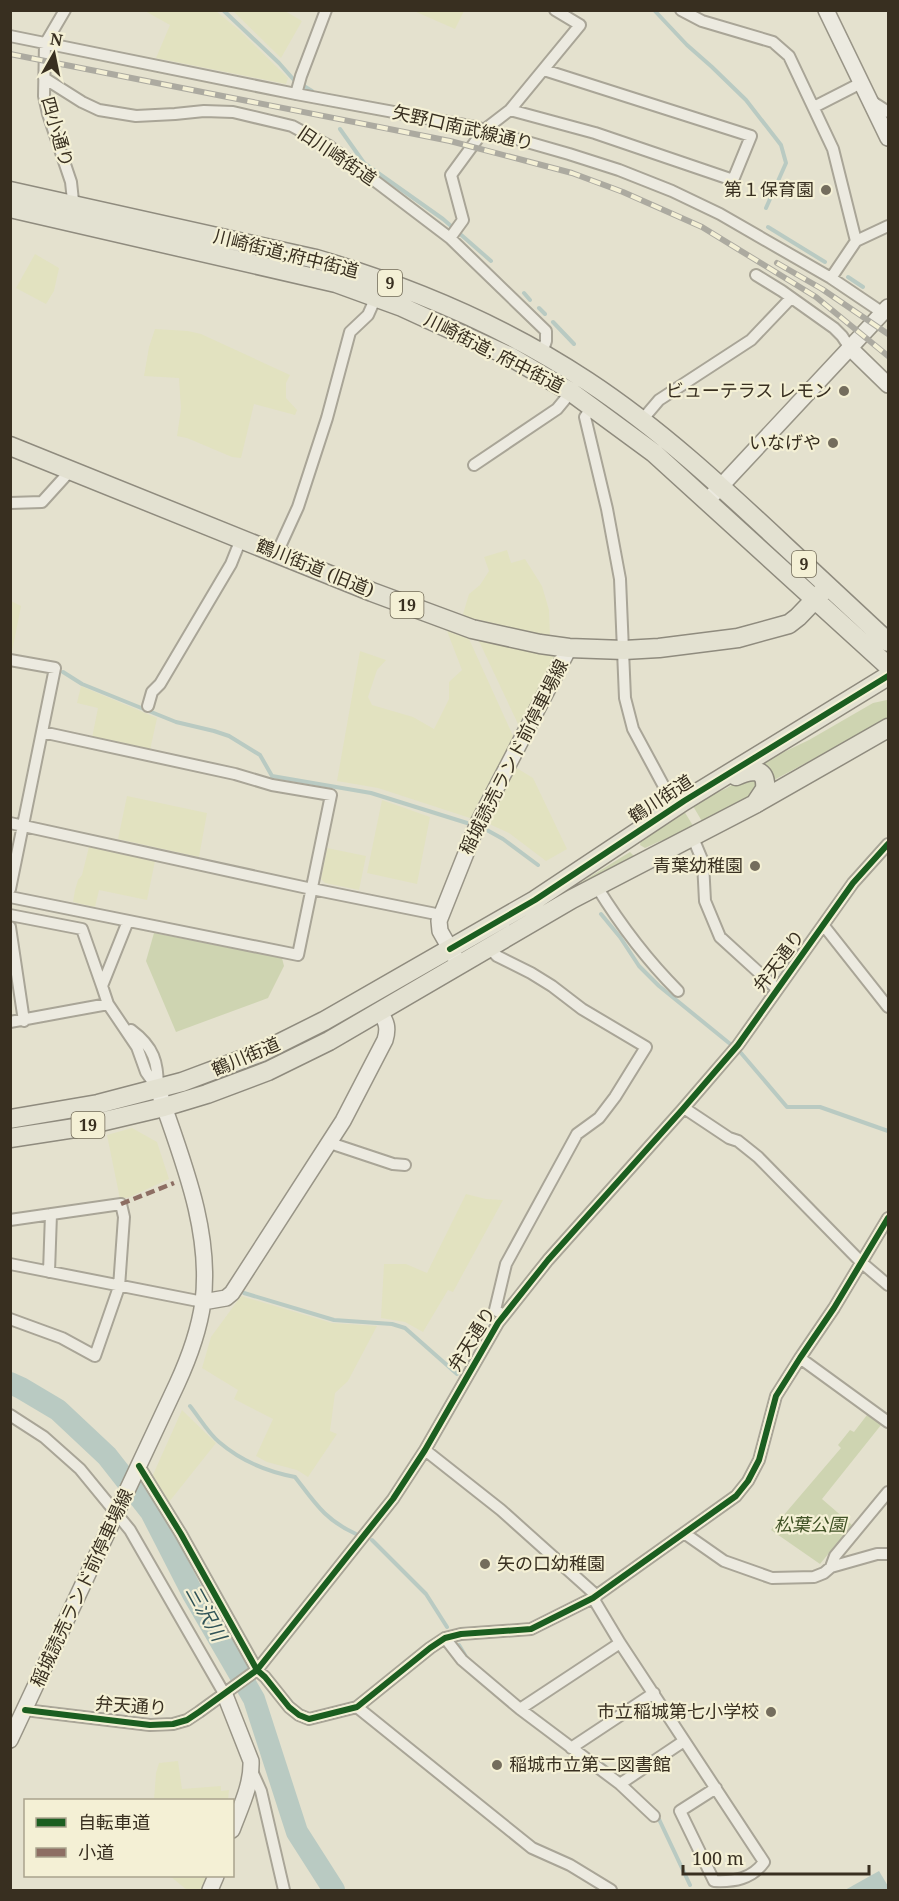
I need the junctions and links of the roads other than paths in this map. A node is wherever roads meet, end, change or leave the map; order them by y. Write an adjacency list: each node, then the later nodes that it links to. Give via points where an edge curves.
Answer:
1 (65, 10): 7 (street, 四小通り)
2 (326, 10): 11 (street)
3 (555, 10): 8 (street, via 580,25)
4 (681, 10): 13 (street, via 702,21 773,42 789,57)
5 (826, 10): 10 (main road)
6 (10, 36): 7 (street, 矢野口南武線通り)
7 (45, 44): 9 (street, 四小通り); 11 (street, 矢野口南武線通り)
8 (544, 70): 14 (street); 14 (street, via 752,136 733,180 595,133)
9 (44, 78): 20 (street, 四小通り, via 48,114 73,190); 22 (street, 旧川崎街道, via 99,110 136,116 233,112 292,126 329,146)
10 (861, 84): 12 (main road); 13 (street)
11 (298, 85): 16 (street, 矢野口南武線通り)
12 (871, 101): 15 (street); 17 (main road)
13 (814, 107): 23 (street, via 833,148)
14 (510, 110): 16 (street)
15 (888, 112)
16 (484, 130): 22 (street, via 451,175 463,220); 25 (street, 矢野口南武線通り, via 619,170 672,191 748,229)
17 (888, 138)
18 (10, 191): 20 (main road, 川崎街道;府中街道 / 9)
19 (10, 208): 20 (main road, 川崎街道; 府中街道 / 9)
20 (74, 214): 26 (main road, 川崎街道; 府中街道 / 9); 30 (main road, 川崎街道;府中街道 / 9, via 316,259 365,273 454,309)
21 (888, 226): 23 (street)
22 (450, 238): 30 (street, 旧川崎街道, via 546,332)
23 (856, 241): 25 (street)
24 (756, 275): 27 (street)
25 (831, 278): 28 (street, 矢野口南武線通り)
26 (376, 297): 30 (main road, 川崎街道; 府中街道 / 9, via 476,340); 42 (street, via 368,315 350,332 298,507)
27 (791, 298): 29 (street, via 834,328); 34 (street, via 751,340 659,400)
28 (886, 310): 29 (main road)
29 (850, 348): 31 (main road); 38 (main road)
30 (538, 361): 32 (main road, 川崎街道; 府中街道 / 9); 34 (main road, 川崎街道;府中街道 / 9, via 589,382)
31 (888, 385)
32 (571, 392): 33 (main road, 川崎街道; 府中街道 / 9); 36 (street, via 557,409)
33 (592, 407): 39 (main road, 川崎街道; 府中街道 / 9); 46 (street, via 585,417 620,579)
34 (642, 420): 38 (main road, 川崎街道;府中街道 / 9)
35 (10, 446): 37 (main road, 鶴川街道 (旧道) / 19)
36 (474, 465)
37 (71, 470): 40 (street, via 42,502); 41 (main road, 鶴川街道 (旧道) / 19)
38 (721, 486): 39 (main road); 43 (main road, 9)
39 (708, 500): 43 (main road, 川崎街道; 府中街道 / 9)
40 (10, 503)
41 (241, 539): 42 (main road, 鶴川街道 (旧道) / 19); 50 (street, via 231,564 152,692)
42 (277, 554): 45 (main road, 鶴川街道 (旧道) / 19, via 472,629)
43 (822, 592): 44 (main road, 9); 46 (main road, 鶴川街道 (旧道) / 19, via 789,624 738,638); 48 (main road, 川崎街道; 府中街道 / 9)
44 (888, 642)
45 (569, 648): 46 (main road, 鶴川街道 (旧道) / 19); 66 (main road, 稲城読売ランド前停車場線, via 481,817)
46 (624, 650): 55 (street, via 625,698 633,729)
47 (10, 660): 52 (street, via 55,668)
48 (888, 666)
49 (888, 676): 53 (main road, 鶴川街道 / 19)
50 (148, 706)
51 (888, 728): 54 (main road, 鶴川街道 / 19)
52 (42, 732): 57 (street); 63 (street, via 331,795)
53 (691, 797): 54 (main road, via 744,772 756,771 766,784); 55 (main road, 鶴川街道 / 19)
54 (755, 804): 59 (main road, 鶴川街道 / 19)
55 (675, 807): 58 (main road, 鶴川街道 / 19)
56 (10, 823): 57 (street)
57 (23, 826): 62 (street); 63 (street)
58 (639, 831): 59 (main road, via 634,843 641,854); 71 (main road, 鶴川街道 / 19, via 535,900)
59 (693, 837): 61 (main road, 鶴川街道 / 19); 75 (street, via 703,862 705,901 720,937)
60 (888, 843): 68 (street, 弁天通り, via 853,883)
61 (597, 887): 70 (main road, 鶴川街道 / 19); 76 (street, via 659,972)
62 (10, 889)
63 (312, 889): 66 (street); 67 (street, via 298,955)
64 (10, 897): 67 (street)
65 (10, 915): 74 (street, via 82,929)
66 (441, 915): 71 (main road, via 440,931)
67 (128, 921): 74 (street)
68 (824, 926): 75 (street, 弁天通り); 78 (street)
69 (10, 927): 73 (street)
70 (489, 948): 72 (main road, 鶴川街道 / 19); 98 (street, via 646,1047 599,1118 577,1134 506,1264 495,1310)
71 (450, 949): 72 (main road); 82 (main road, 鶴川街道 / 19, via 324,1022 262,1052)
72 (459, 965): 79 (main road, 鶴川街道 / 19)
73 (13, 971): 80 (street)
74 (102, 986): 77 (street)
75 (777, 988): 84 (street, 弁天通り, via 738,1045)
76 (678, 991)
77 (108, 1004): 80 (street); 82 (street, via 145,1042 154,1057)
78 (888, 1007)
79 (380, 1011): 83 (main road, 鶴川街道 / 19, via 267,1071); 87 (main road, via 387,1024 385,1040)
80 (24, 1021): 81 (street)
81 (10, 1022)
82 (158, 1089): 83 (main road, 稲城読売ランド前停車場線); 85 (main road, 鶴川街道 / 19)
83 (164, 1107): 86 (main road, 鶴川街道 / 19, via 75,1128); 97 (main road, 稲城読売ランド前停車場線, via 198,1218)
84 (684, 1108): 92 (street, via 758,1157); 98 (street, 弁天通り, via 548,1260)
85 (10, 1119)
86 (10, 1138)
87 (330, 1143): 88 (street); 97 (main road, via 231,1293 226,1298)
88 (405, 1165)
89 (51, 1214): 91 (street); 94 (street); 96 (street, via 121,1204 124,1217)
90 (888, 1218): 92 (street)
91 (10, 1220)
92 (861, 1262): 95 (street); 100 (street)
93 (10, 1264): 94 (street)
94 (49, 1272): 96 (street)
95 (888, 1285)
96 (119, 1287): 97 (street); 99 (street, via 95,1356 62,1338)
97 (203, 1302): 104 (main road, 稲城読売ランド前停車場線, via 187,1361)
98 (504, 1316): 103 (street, 弁天通り)
99 (10, 1319)
100 (800, 1358): 102 (street); 107 (street, via 776,1396 759,1460 748,1481 736,1496)
101 (10, 1415): 106 (street, via 45,1437)
102 (888, 1422)
103 (425, 1450): 110 (street, via 501,1510); 113 (street, 弁天通り, via 363,1539)
104 (138, 1469): 106 (main road, 稲城読売ランド前停車場線); 113 (street, via 180,1534)
105 (888, 1492): 109 (street, via 835,1556)
106 (120, 1509): 115 (street); 118 (main road, 稲城読売ランド前停車場線)
107 (684, 1533): 109 (street, via 724,1561 772,1578 814,1577); 110 (street)
108 (888, 1554): 109 (street)
109 (831, 1567)
110 (595, 1597): 111 (street, via 531,1629); 112 (street)
111 (445, 1638): 116 (street); 117 (street, via 462,1660)
112 (620, 1643): 114 (street); 117 (street)
113 (257, 1670): 115 (street, 弁天通り); 116 (street, via 290,1707 309,1719)
114 (654, 1694): 120 (street); 121 (street)
115 (225, 1695): 118 (street, 弁天通り, via 173,1725); 122 (main road)
116 (357, 1707): 128 (street, via 532,1848)
117 (520, 1709): 121 (street)
118 (25, 1710): 119 (main road, 稲城読売ランド前停車場線)
119 (10, 1740)
120 (684, 1741): 123 (street); 124 (street)
121 (571, 1748): 123 (street)
122 (252, 1771): 126 (main road); 127 (street, via 261,1791)
123 (620, 1784): 125 (street)
124 (716, 1788): 124 (street, via 680,1811 714,1881 736,1881 758,1871 764,1862)
125 (654, 1816)
126 (234, 1824)
127 (284, 1890)
128 (611, 1890)

